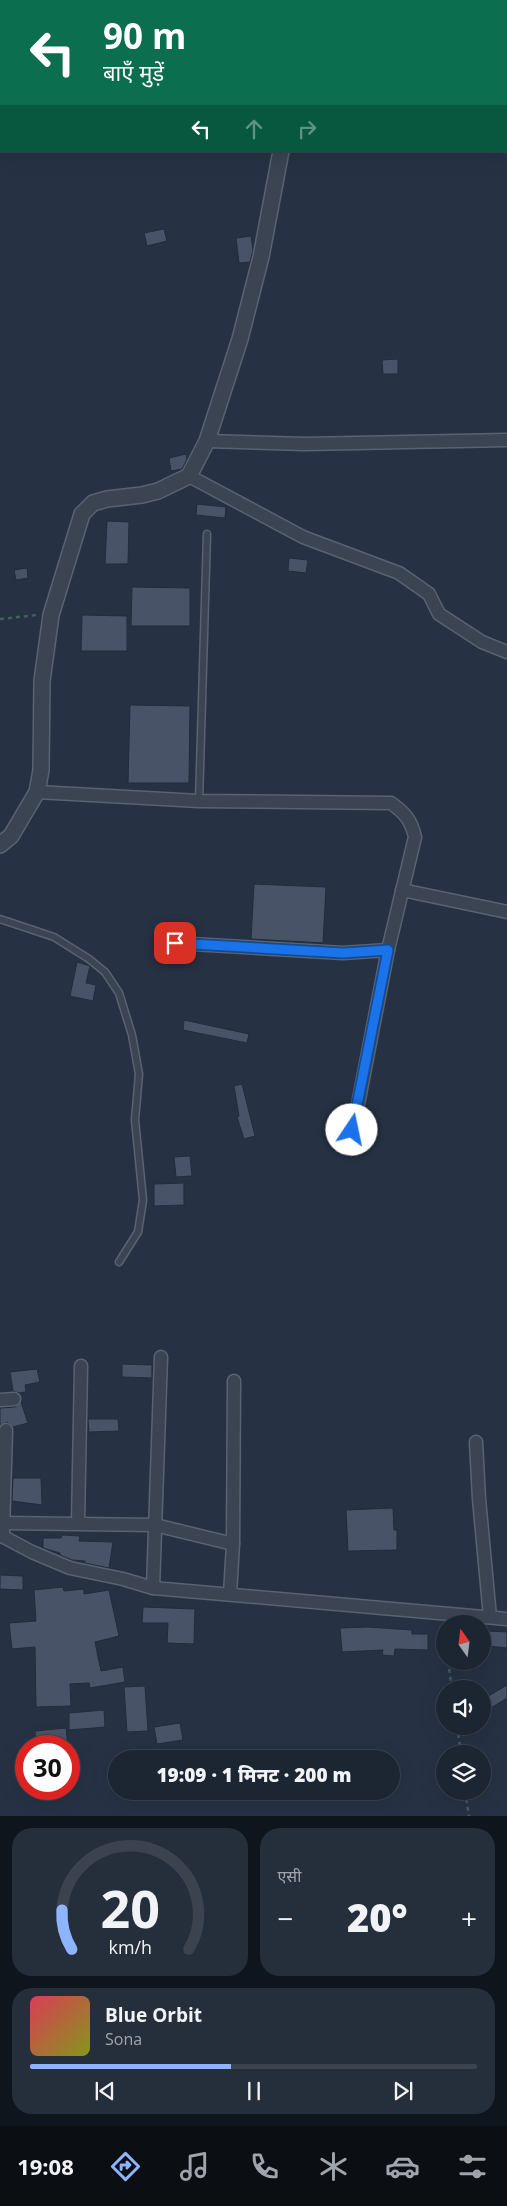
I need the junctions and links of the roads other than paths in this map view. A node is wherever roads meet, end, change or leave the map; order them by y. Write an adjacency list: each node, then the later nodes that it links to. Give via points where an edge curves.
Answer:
1 (282, 152): 3 (street, via 262,257)
2 (507, 440): 3 (street, via 305,444)
3 (207, 441): 4 (street)
4 (189, 476): 6 (street, via 303,536 399,573 429,594 439,614 482,642); 7 (street, via 142,496 107,499 88,506 82,514 52,615 42,681 41,770)
5 (207, 534): 8 (lane)
6 (507, 652)
7 (37, 792): 8 (street); 9 (street, via 11,836)
8 (199, 801): 10 (street, via 391,804 412,822 415,837)
9 (0, 846)
10 (402, 890): 11 (street); 14 (street)
11 (507, 912)
12 (0, 919): 16 (lane, via 54,937 105,972 119,993 132,1035 139,1074 135,1120 143,1200 138,1232)
13 (175, 943): 14 (street, via 343,953)
14 (388, 950): 15 (street)
15 (352, 1130)
16 (120, 1262)
17 (161, 1357): 25 (street)
18 (81, 1366): 24 (street)
19 (234, 1381): 27 (street)
20 (14, 1399): 21 (street)
21 (0, 1400)
22 (6, 1430): 26 (street)
23 (476, 1442): 31 (street, via 478,1499)
24 (78, 1523): 25 (street); 26 (street)
25 (156, 1525): 27 (street); 28 (street)
26 (2, 1531): 28 (street, via 32,1552 70,1568)
27 (233, 1544): 29 (street)
28 (152, 1588): 29 (street)
29 (230, 1594): 30 (street)
30 (467, 1615)
31 (490, 1615)
32 (491, 1617): 33 (street)
33 (507, 1619)

